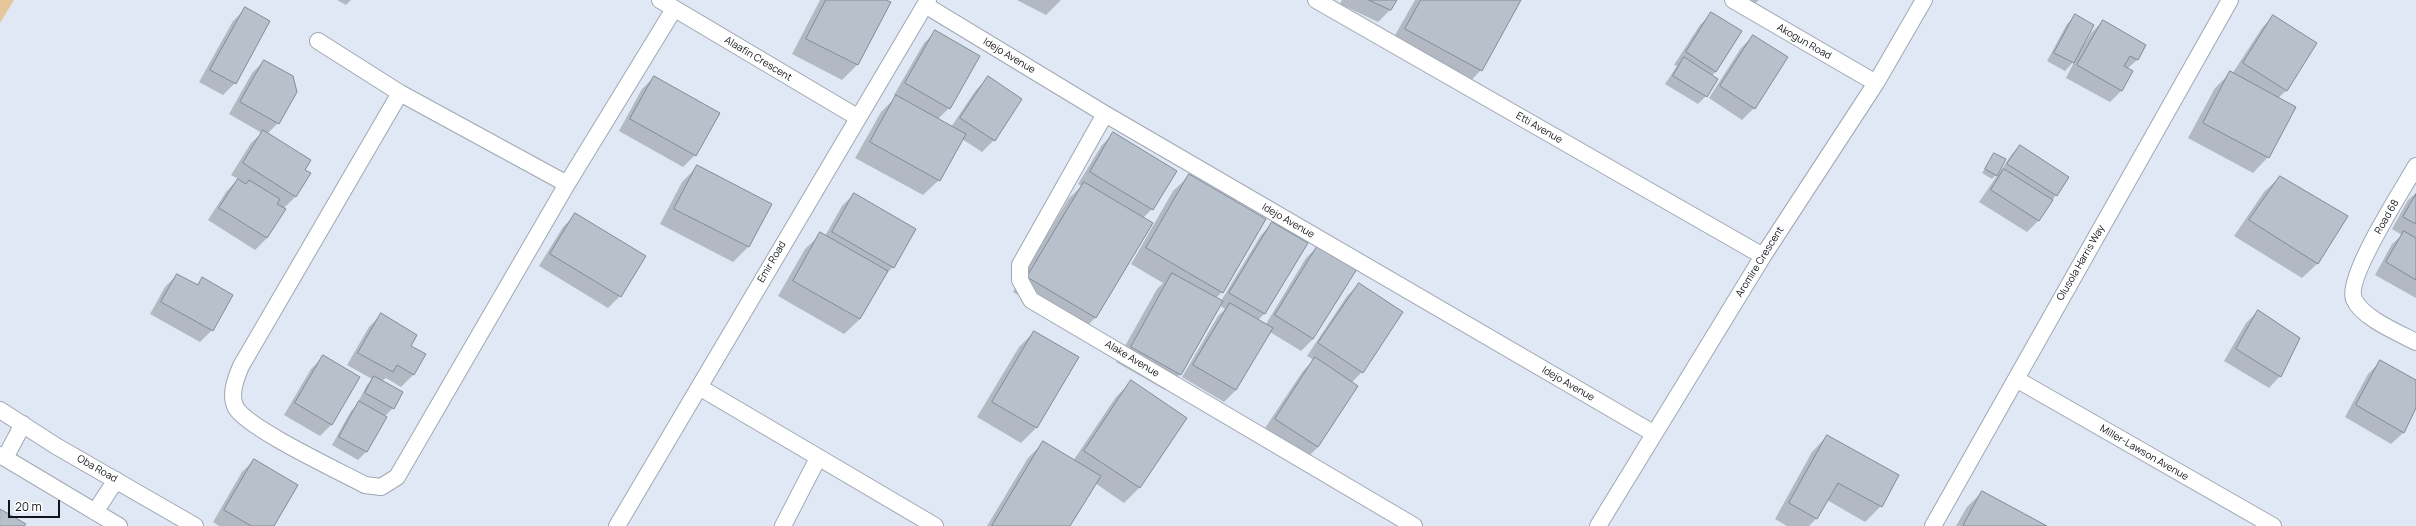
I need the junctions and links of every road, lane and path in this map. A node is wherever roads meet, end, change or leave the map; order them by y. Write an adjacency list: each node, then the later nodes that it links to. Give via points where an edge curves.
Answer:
1 (660, 0): 7 (street, Alaafin Crescent)
2 (1316, 0): 15 (street, Etti Avenue)
3 (1733, 0): 9 (street, Akogun Road)
4 (1924, 0): 9 (street, Aromire Crescent)
5 (2230, 0): 17 (street, Olusola Harris Way)
6 (927, 3): 11 (street, Idejo Avenue); 12 (street, Emir Road)
7 (674, 8): 12 (street, Alaafin Crescent); 14 (street)
8 (318, 41): 10 (street)
9 (1876, 83): 15 (street, Aromire Crescent)
10 (400, 93): 14 (street); 14 (street, via 245,360 234,385 236,407 252,424 365,485 381,487 397,477)
11 (1105, 114): 21 (street, Idejo Avenue); 31 (street, Alake Avenue, via 1020,265 1020,280 1032,300)
12 (857, 117): 18 (street, Emir Road)
13 (2416, 166): 16 (street, Road 68, via 2359,267 2352,290 2354,300 2376,320)
14 (568, 184)
15 (1763, 256): 21 (street, Aromire Crescent)
16 (2416, 342)
17 (2016, 379): 33 (street, Olusola Harris Way); 34 (street, Miller-Lawson Avenue)
18 (699, 387): 23 (street); 28 (street, Emir Road)
19 (0, 410): 20 (street, Oba Road)
20 (23, 424): 22 (street); 24 (street, Oba Road)
21 (1653, 434): 32 (street, Aromire Crescent)
22 (3, 457): 25 (street)
23 (818, 458): 29 (street); 30 (street)
24 (116, 480): 25 (street); 27 (street, Oba Road)
25 (95, 512): 26 (street)
26 (119, 526)
27 (195, 526)
28 (617, 526)
29 (783, 526)
30 (935, 526)
31 (1414, 526)
32 (1598, 526)
33 (1933, 526)
34 (2273, 526)

